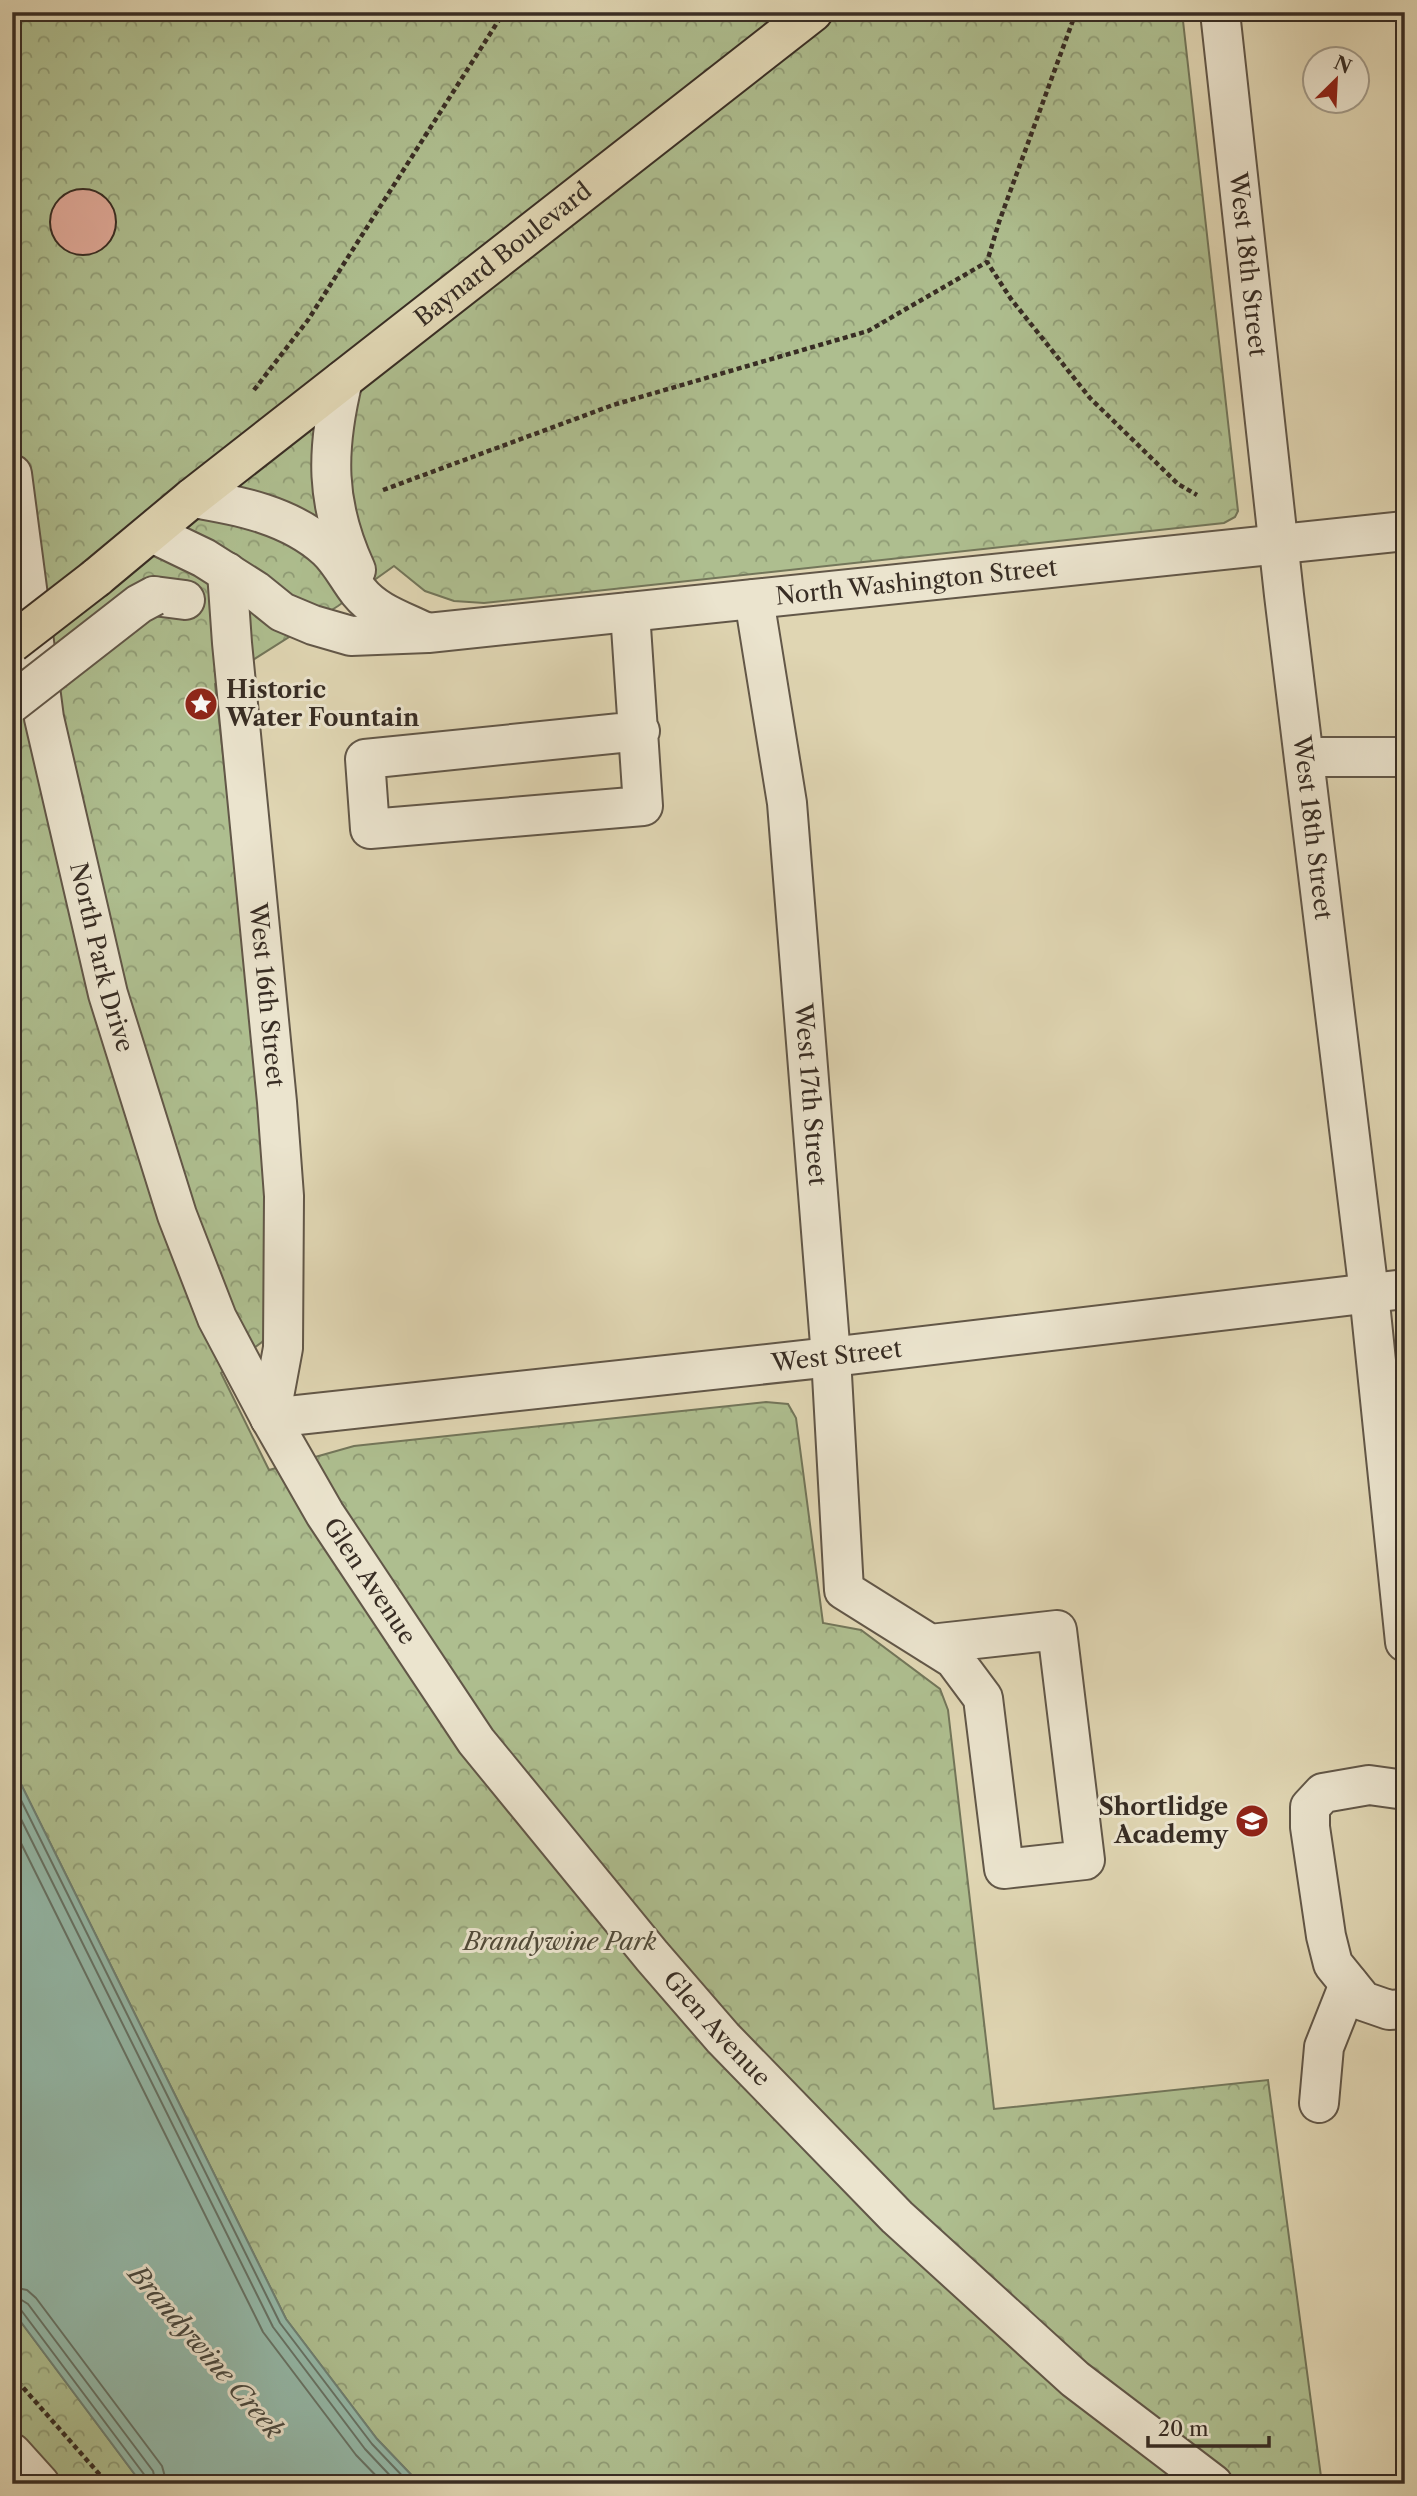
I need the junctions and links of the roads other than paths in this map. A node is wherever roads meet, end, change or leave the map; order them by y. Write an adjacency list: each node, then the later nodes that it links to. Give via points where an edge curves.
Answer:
1 (813, 12): 3 (main road, Baynard Boulevard)
2 (1220, 12): 8 (street, West 18th Street)
3 (343, 380): 5 (main road, Baynard Boulevard); 12 (street, via 331,443 335,509 342,539)
4 (12, 474): 22 (street, North Park Drive, via 44,718 108,994 182,1228 217,1318)
5 (192, 498): 7 (main road); 12 (street, via 251,510 311,536)
6 (1405, 531): 8 (street, North Washington Street)
7 (152, 533): 9 (street, North Washington Street); 15 (main road, bridge)
8 (1279, 544): 11 (street, North Washington Street); 18 (street, West 18th Street)
9 (227, 572): 14 (street, North Washington Street, via 282,612 313,625 351,636); 22 (street, West 16th Street, via 284,1196 283,1348)
10 (170, 598): 16 (street, bridge, via 139,604)
11 (754, 599): 13 (street, North Washington Street); 21 (street, West 17th Street, via 787,803)
12 (377, 609): 14 (street)
13 (631, 612): 14 (street, North Washington Street); 17 (street)
14 (428, 633)
15 (12, 643)
16 (12, 703)
17 (640, 731): 17 (street, via 366,759 370,829 643,806)
18 (1304, 757): 19 (street); 20 (street, West 18th Street)
19 (1405, 757)
20 (1387, 1291): 21 (street, West Street); 23 (street, West 18th Street)
21 (831, 1357): 22 (street, West Street); 24 (street, West 17th Street, via 844,1590)
22 (270, 1418): 31 (street, Glen Avenue, via 325,1514 477,1741 723,2038 897,2217 1075,2379)
23 (1405, 1642)
24 (930, 1644): 24 (street, via 954,1659 983,1698 1004,1868 1085,1860 1058,1630)
25 (1405, 1790): 26 (street, via 1369,1785 1323,1793 1310,1807 1326,1936 1333,1964)
26 (1349, 1984): 27 (street, via 1363,2001 1388,2010); 28 (street, via 1324,2047)
27 (1405, 2008)
28 (1320, 2104)
29 (12, 2453): 30 (street)
30 (40, 2484)
31 (1213, 2484)

